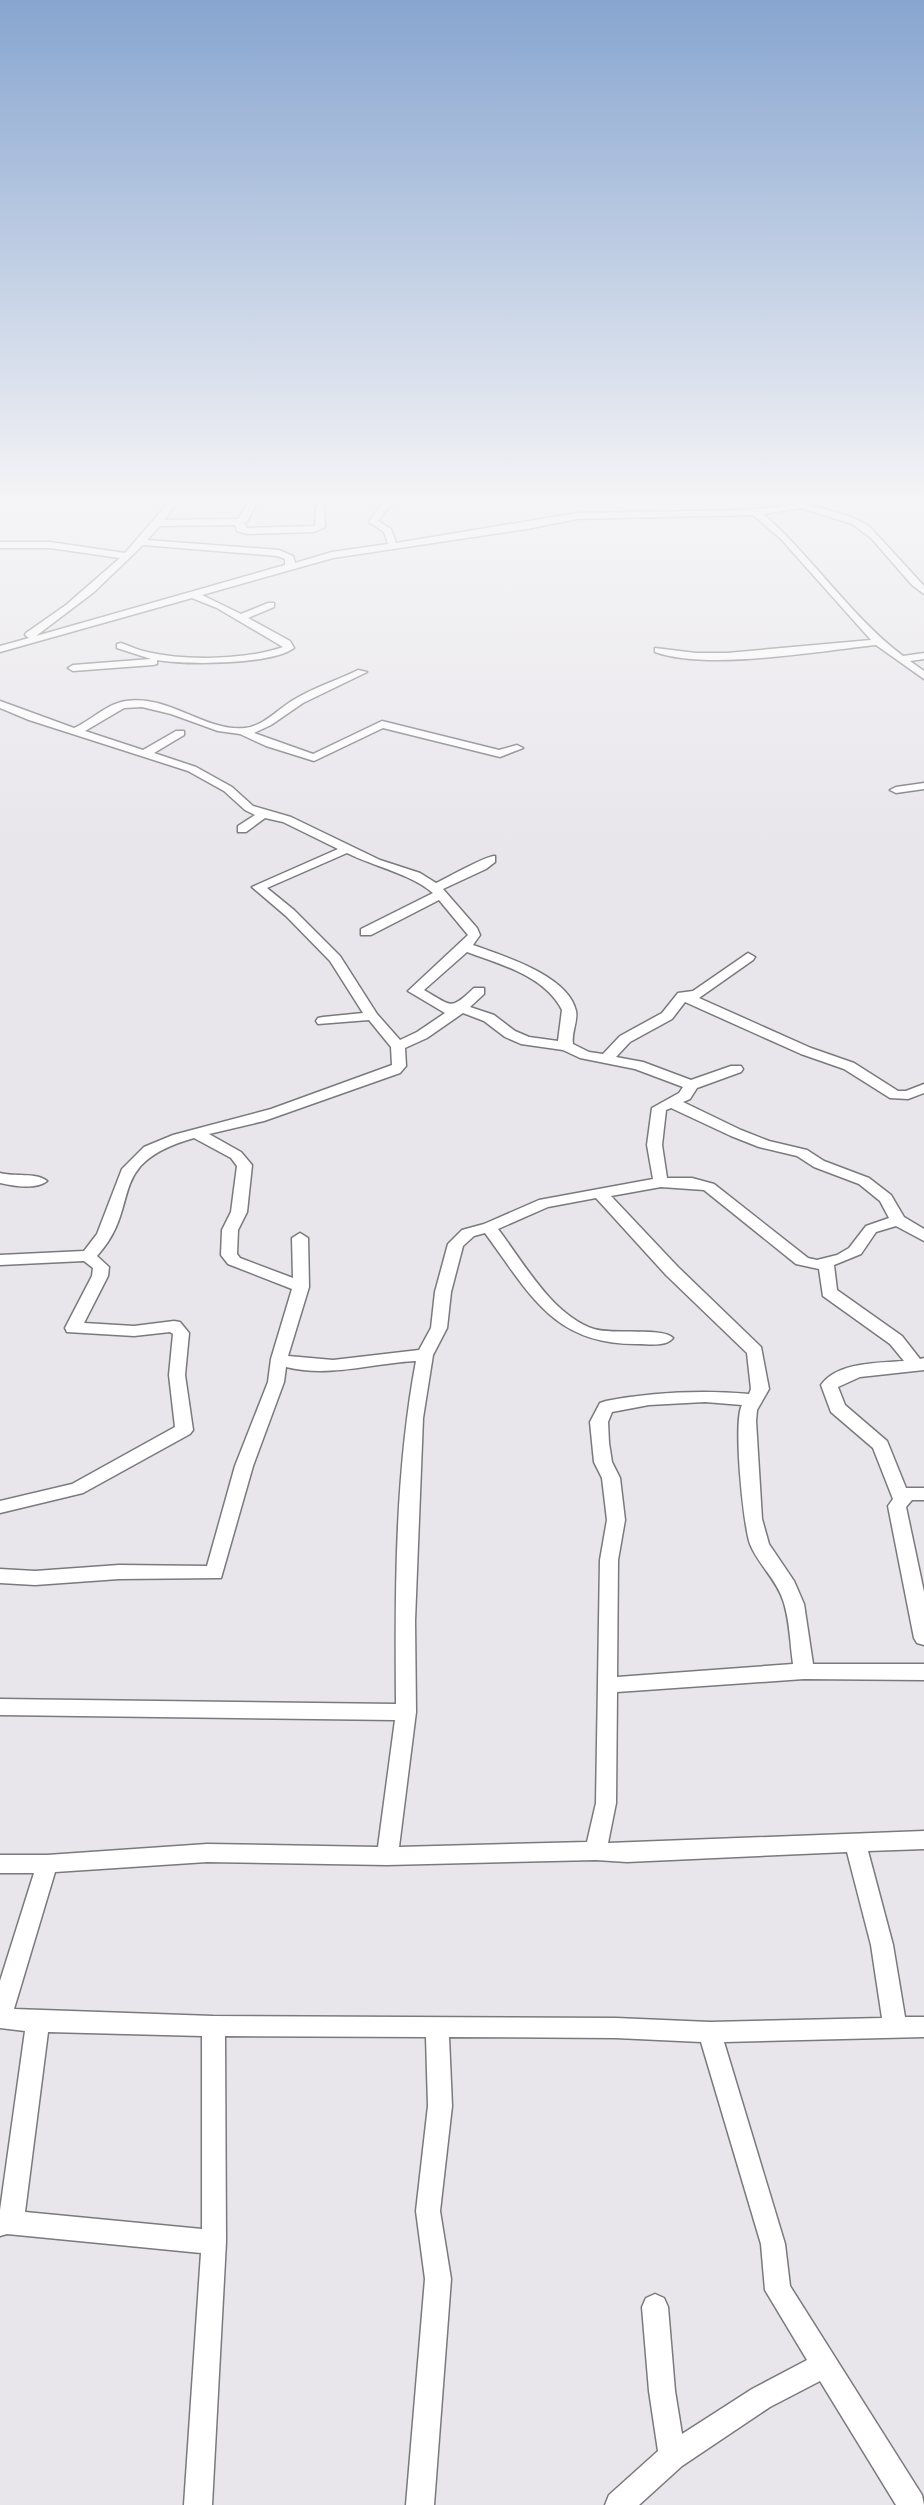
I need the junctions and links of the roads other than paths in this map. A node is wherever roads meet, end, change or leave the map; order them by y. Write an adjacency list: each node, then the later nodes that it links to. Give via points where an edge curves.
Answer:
1 (61, 613): 8 (street)
2 (126, 613): 8 (street)
3 (233, 613): 6 (street)
4 (253, 613): 6 (street)
5 (852, 613): 7 (street)
6 (242, 617): 14 (street, via 289,648 264,655)
7 (878, 642): 11 (street, via 691,657 665,655); 13 (street)
8 (14, 645): 10 (street)
9 (121, 646): 14 (street, via 138,654)
10 (0, 649)
11 (659, 650)
12 (924, 656): 13 (street)
13 (901, 659): 17 (street)
14 (176, 660): 15 (street)
15 (73, 668)
16 (362, 672): 20 (street)
17 (924, 676)
18 (0, 704): 19 (street)
19 (75, 731): 20 (street, via 123,704 134,703 173,709); 23 (street)
20 (241, 731): 22 (street, via 314,758 382,724 500,754)
21 (180, 733): 23 (street)
22 (517, 748)
23 (144, 754): 26 (street, via 210,778)
24 (924, 786): 25 (street)
25 (896, 790)
26 (263, 814): 27 (street); 28 (street, via 287,818)
27 (242, 829)
28 (347, 849): 30 (street, via 416,876); 37 (street, via 258,887 335,959)
29 (491, 859): 30 (street)
30 (437, 891): 31 (street); 32 (street, via 471,928 474,935)
31 (366, 932)
32 (465, 947): 36 (street, via 415,991 447,1009); 40 (street, via 556,988 569,1009)
33 (748, 957): 35 (street, via 696,995)
34 (479, 991): 36 (street)
35 (683, 996): 41 (street, via 667,1016 625,1039); 44 (street, via 849,1066 895,1095)
36 (461, 1008): 39 (street, via 422,1035); 40 (street, via 489,1018 526,1041)
37 (372, 1016): 38 (street); 39 (street)
38 (323, 1021)
39 (398, 1045): 46 (street, via 395,1070 258,1118)
40 (566, 1046): 41 (street)
41 (607, 1058): 43 (street)
42 (736, 1069): 43 (street)
43 (691, 1085): 45 (street, via 685,1096)
44 (924, 1088)
45 (673, 1103): 49 (street, via 659,1108 654,1122 654,1157); 51 (street, via 736,1133 802,1153 864,1181 886,1198)
46 (197, 1134): 55 (street, via 149,1149 134,1162 119,1189 111,1221); 58 (street, via 245,1164 229,1255)
47 (0, 1178): 48 (street)
48 (39, 1181)
49 (661, 1182): 50 (street); 57 (street, via 709,1187 802,1261)
50 (599, 1192): 52 (street, via 544,1203); 63 (street, via 755,1351 760,1389)
51 (898, 1220): 53 (street); 57 (street, via 871,1229 855,1251)
52 (489, 1227): 59 (street, via 550,1304 579,1329 600,1335); 60 (street, via 468,1233 456,1244 439,1328)
53 (924, 1236)
54 (300, 1238): 58 (street)
55 (88, 1256): 56 (street); 66 (street, via 101,1267 100,1276 73,1328 134,1331 174,1326 181,1333 177,1375 184,1430 78,1489)
56 (0, 1260)
57 (826, 1264): 62 (street, via 829,1292 897,1340)
58 (301, 1287): 61 (street)
59 (665, 1338)
60 (425, 1355): 61 (street, via 355,1365); 73 (street, via 414,1418)
61 (279, 1359): 67 (street, via 274,1390 244,1466 214,1573)
62 (920, 1365): 65 (street, via 851,1373 829,1385 837,1408 881,1446)
63 (755, 1400): 69 (street, via 747,1421 753,1519 760,1545 794,1604); 71 (street, via 705,1396 606,1407 599,1422 600,1443 611,1478 616,1520 609,1560)
64 (924, 1494): 65 (street)
65 (901, 1498): 68 (street, via 897,1506)
66 (0, 1507)
67 (0, 1576)
68 (924, 1638)
69 (804, 1671): 70 (street); 71 (street)
70 (924, 1672)
71 (606, 1685): 76 (street, via 606,1803)
72 (0, 1707): 73 (street)
73 (406, 1712): 77 (street)
74 (924, 1840): 75 (street)
75 (855, 1842): 76 (street); 83 (street, via 882,1945)
76 (596, 1851): 77 (street)
77 (387, 1856): 79 (street, via 207,1853)
78 (0, 1864): 79 (street)
79 (47, 1864): 80 (street)
80 (0, 2018): 81 (street)
81 (38, 2022): 82 (street); 87 (street, via 15,2210)
82 (213, 2026): 85 (street); 88 (street)
83 (895, 2027): 84 (street); 86 (street)
84 (924, 2027)
85 (437, 2028): 86 (street); 93 (street, via 440,2106 428,2211 438,2279)
86 (710, 2032): 90 (street, via 773,2244 778,2290)
87 (3, 2223): 88 (street)
88 (214, 2242): 92 (street)
89 (655, 2307): 91 (street)
90 (823, 2365): 91 (street, via 761,2398); 95 (street)
91 (672, 2456): 94 (street)
92 (198, 2505)
93 (420, 2505)
94 (619, 2505)
95 (912, 2505)

